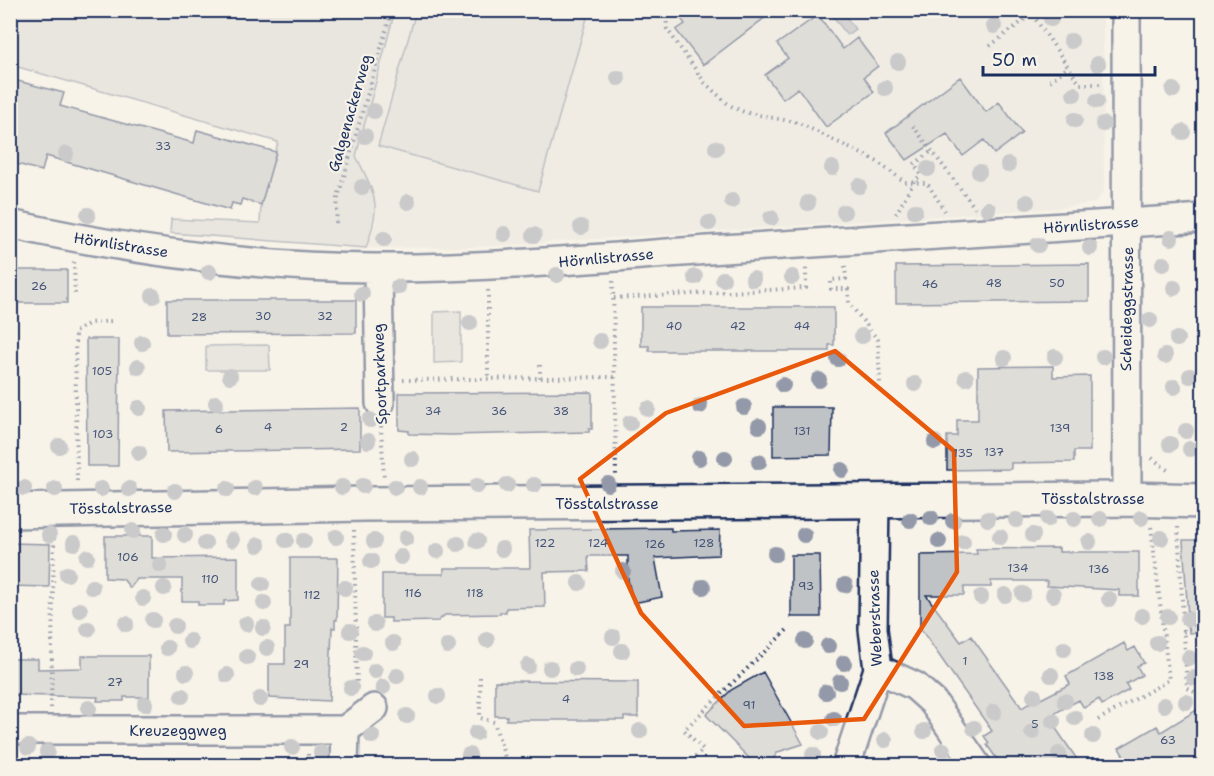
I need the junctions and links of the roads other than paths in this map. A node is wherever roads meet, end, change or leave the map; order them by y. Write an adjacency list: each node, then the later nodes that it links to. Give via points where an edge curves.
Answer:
1 (1126, 10): 4 (street, Scheideggstrasse)
2 (1203, 218): 4 (street, Hörnlistrasse)
3 (10, 224): 5 (street, Hörnlistrasse, via 72,238 216,259)
4 (1129, 224): 5 (street, Hörnlistrasse, via 487,266); 7 (street, Scheideggstrasse)
5 (378, 268): 6 (street, Sportparkweg)
6 (379, 392)
7 (1127, 499): 8 (main road, Tösstalstrasse); 9 (main road, Tösstalstrasse)
8 (875, 501): 10 (main road, Tösstalstrasse); 11 (street, Weberstrasse, via 873,629)
9 (1203, 501)
10 (10, 511)
11 (878, 669): 14 (street, Weberstrasse); 15 (street, via 915,686 933,702)
12 (10, 730): 13 (street, Kreuzeggweg, via 359,720)
13 (344, 765)
14 (846, 765)
15 (978, 765)

